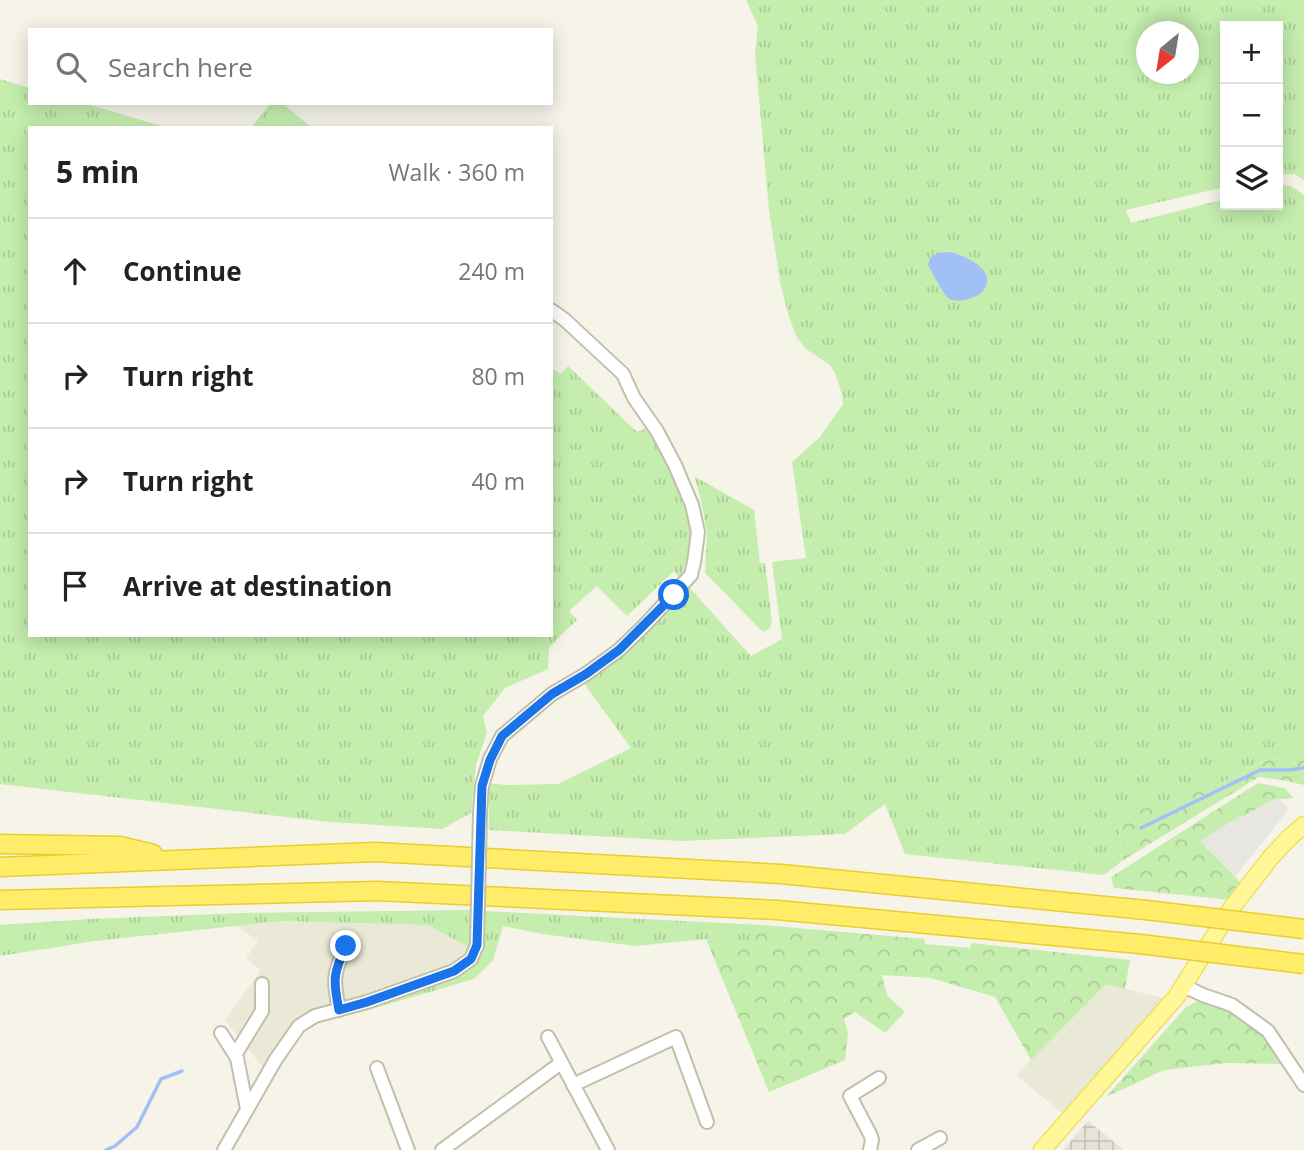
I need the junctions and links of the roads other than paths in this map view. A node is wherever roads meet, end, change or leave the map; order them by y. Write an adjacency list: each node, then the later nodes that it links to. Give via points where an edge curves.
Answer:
1 (553, 311): 14 (street, bridge, via 623,374 657,430 692,505 698,532 691,575 619,650 552,694 502,736 482,786 477,945 471,959 454,971)
2 (1304, 825): 13 (main road, via 1241,895)
3 (0, 844): 4 (highway, via 120,846)
4 (176, 859): 5 (highway); 9 (highway, bridge, via 375,852 781,874)
5 (0, 867)
6 (48, 898): 7 (highway); 8 (highway); 11 (highway, bridge, via 377,891 777,910)
7 (0, 900)
8 (0, 907)
9 (1304, 929)
10 (346, 946): 14 (street, via 334,982)
11 (1304, 964)
12 (262, 984): 17 (street, via 262,1012)
13 (1184, 986): 22 (street, via 1232,1005 1268,1031); 32 (main road)
14 (339, 1010): 23 (street, via 299,1026)
15 (221, 1033): 17 (street)
16 (548, 1037): 18 (street)
17 (235, 1055): 23 (street)
18 (561, 1063): 21 (street); 28 (street)
19 (377, 1068): 27 (street)
20 (879, 1077): 30 (street, via 850,1096 870,1134)
21 (573, 1085): 24 (street, via 676,1037); 29 (street)
22 (1304, 1085)
23 (247, 1109): 26 (street)
24 (707, 1122)
25 (940, 1138): 31 (street)
26 (224, 1150)
27 (408, 1150)
28 (442, 1150)
29 (608, 1150)
30 (870, 1150)
31 (918, 1150)
32 (1042, 1150)

